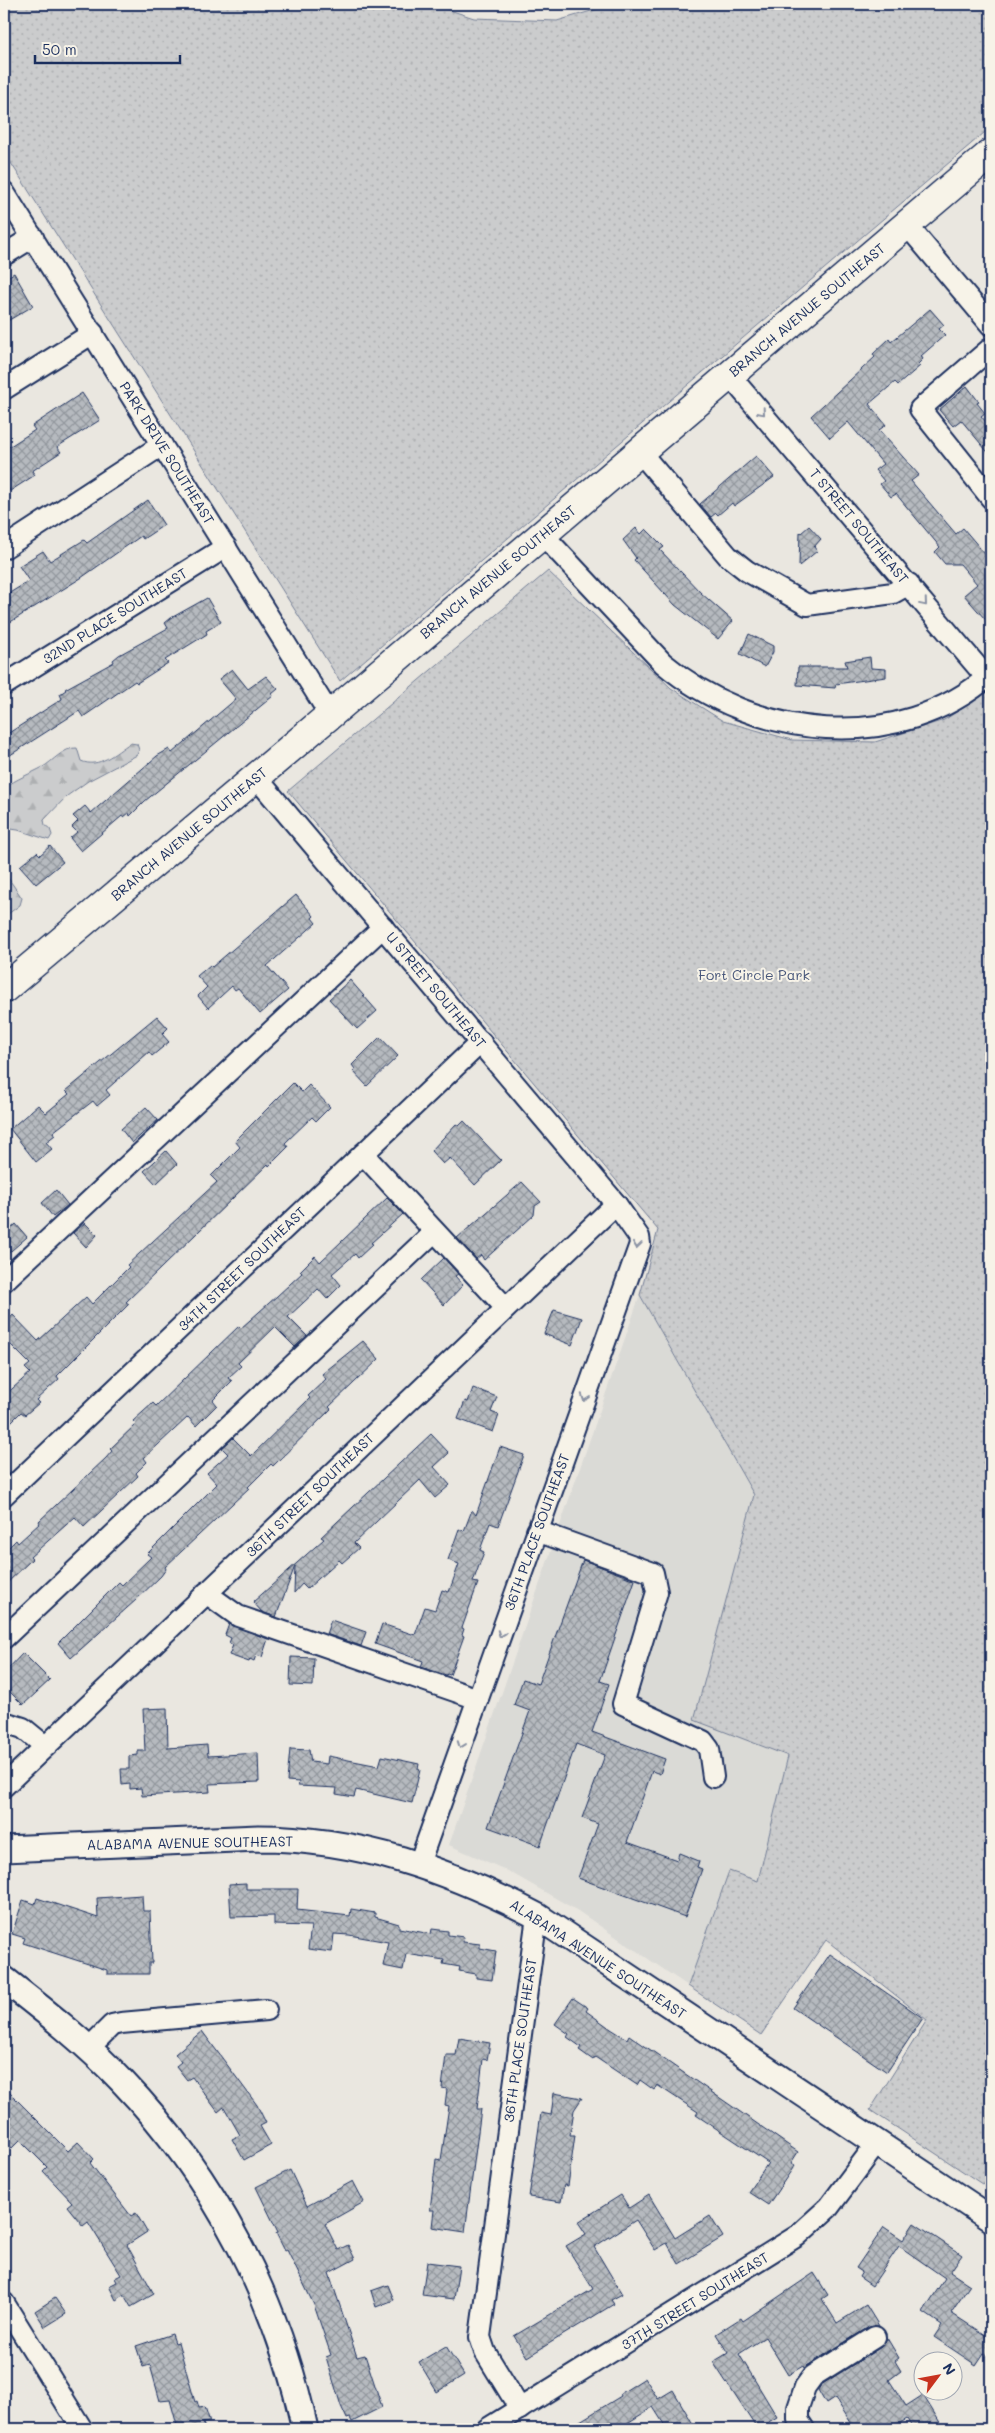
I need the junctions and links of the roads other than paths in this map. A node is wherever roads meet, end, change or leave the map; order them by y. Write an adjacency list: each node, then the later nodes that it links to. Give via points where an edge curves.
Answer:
1 (991, 154): 3 (highway, BRANCH AVENUE SOUTHEAST)
2 (4, 192): 4 (street, PARK DRIVE SOUTHEAST)
3 (907, 225): 6 (street); 9 (highway, BRANCH AVENUE SOUTHEAST)
4 (32, 237): 5 (street); 7 (street, PARK DRIVE SOUTHEAST)
5 (4, 255)
6 (991, 325)
7 (93, 334): 10 (street); 11 (street, PARK DRIVE SOUTHEAST)
8 (991, 348): 13 (street, via 920,409)
9 (730, 376): 12 (highway, BRANCH AVENUE SOUTHEAST); 17 (street, T STREET SOUTHEAST, one-way to 17)
10 (4, 389)
11 (162, 445): 15 (street, PARK DRIVE SOUTHEAST); 16 (street)
12 (640, 452): 14 (highway, BRANCH AVENUE SOUTHEAST); 17 (street, via 728,556 747,571 807,605 893,593)
13 (991, 498)
14 (543, 534): 18 (street, via 663,663 727,704 760,717 812,728 880,726 931,711); 20 (highway, BRANCH AVENUE SOUTHEAST)
15 (226, 547): 19 (street, 32ND PLACE SOUTHEAST); 20 (street, PARK DRIVE SOUTHEAST)
16 (4, 548)
17 (909, 584): 18 (street, T STREET SOUTHEAST, one-way to 18)
18 (989, 676)
19 (4, 685)
20 (330, 715): 21 (highway, BRANCH AVENUE SOUTHEAST)
21 (256, 777): 22 (street, U STREET SOUTHEAST); 23 (highway, BRANCH AVENUE SOUTHEAST)
22 (383, 927): 24 (street, U STREET SOUTHEAST); 28 (street)
23 (4, 989)
24 (481, 1042): 25 (street, 34TH STREET SOUTHEAST); 26 (street, U STREET SOUTHEAST)
25 (363, 1154): 27 (street); 30 (street, 34TH STREET SOUTHEAST)
26 (616, 1204): 29 (street, 36TH STREET SOUTHEAST); 31 (street, 36TH PLACE SOUTHEAST, one-way to 31, via 636,1231 640,1244)
27 (434, 1232): 29 (street); 33 (street)
28 (4, 1282)
29 (506, 1308): 32 (street, 36TH STREET SOUTHEAST)
30 (4, 1495)
31 (537, 1531): 34 (street, 36TH PLACE SOUTHEAST, one-way to 34); 37 (street, via 653,1573 657,1592 623,1704 703,1741 709,1749)
32 (206, 1593): 34 (street, via 238,1616); 36 (street, 36TH STREET SOUTHEAST)
33 (4, 1638)
34 (478, 1699): 40 (street, 36TH PLACE SOUTHEAST, one-way to 40)
35 (4, 1722): 36 (street, via 23,1728)
36 (46, 1746): 38 (street, 36TH STREET SOUTHEAST)
37 (713, 1777)
38 (4, 1786)
39 (4, 1849): 40 (main road, ALABAMA AVENUE SOUTHEAST, via 272,1838 357,1848)
40 (419, 1864): 41 (main road, ALABAMA AVENUE SOUTHEAST, via 480,1887)
41 (537, 1916): 45 (main road, ALABAMA AVENUE SOUTHEAST); 49 (street, 36TH PLACE SOUTHEAST, via 480,2336 485,2352)
42 (4, 1979): 44 (main road)
43 (266, 2010): 44 (street, via 121,2023 112,2025)
44 (88, 2048): 51 (main road, via 122,2080 162,2126 232,2231 274,2320)
45 (877, 2143): 46 (main road, ALABAMA AVENUE SOUTHEAST); 49 (street, 37TH STREET SOUTHEAST, via 830,2207 797,2236)
46 (991, 2219)
47 (4, 2303): 50 (street)
48 (875, 2337): 53 (street, via 813,2376 805,2387 798,2408 798,2420)
49 (520, 2409): 52 (street, 37TH STREET SOUTHEAST)
50 (82, 2429)
51 (305, 2429)
52 (487, 2429)
53 (804, 2429)

